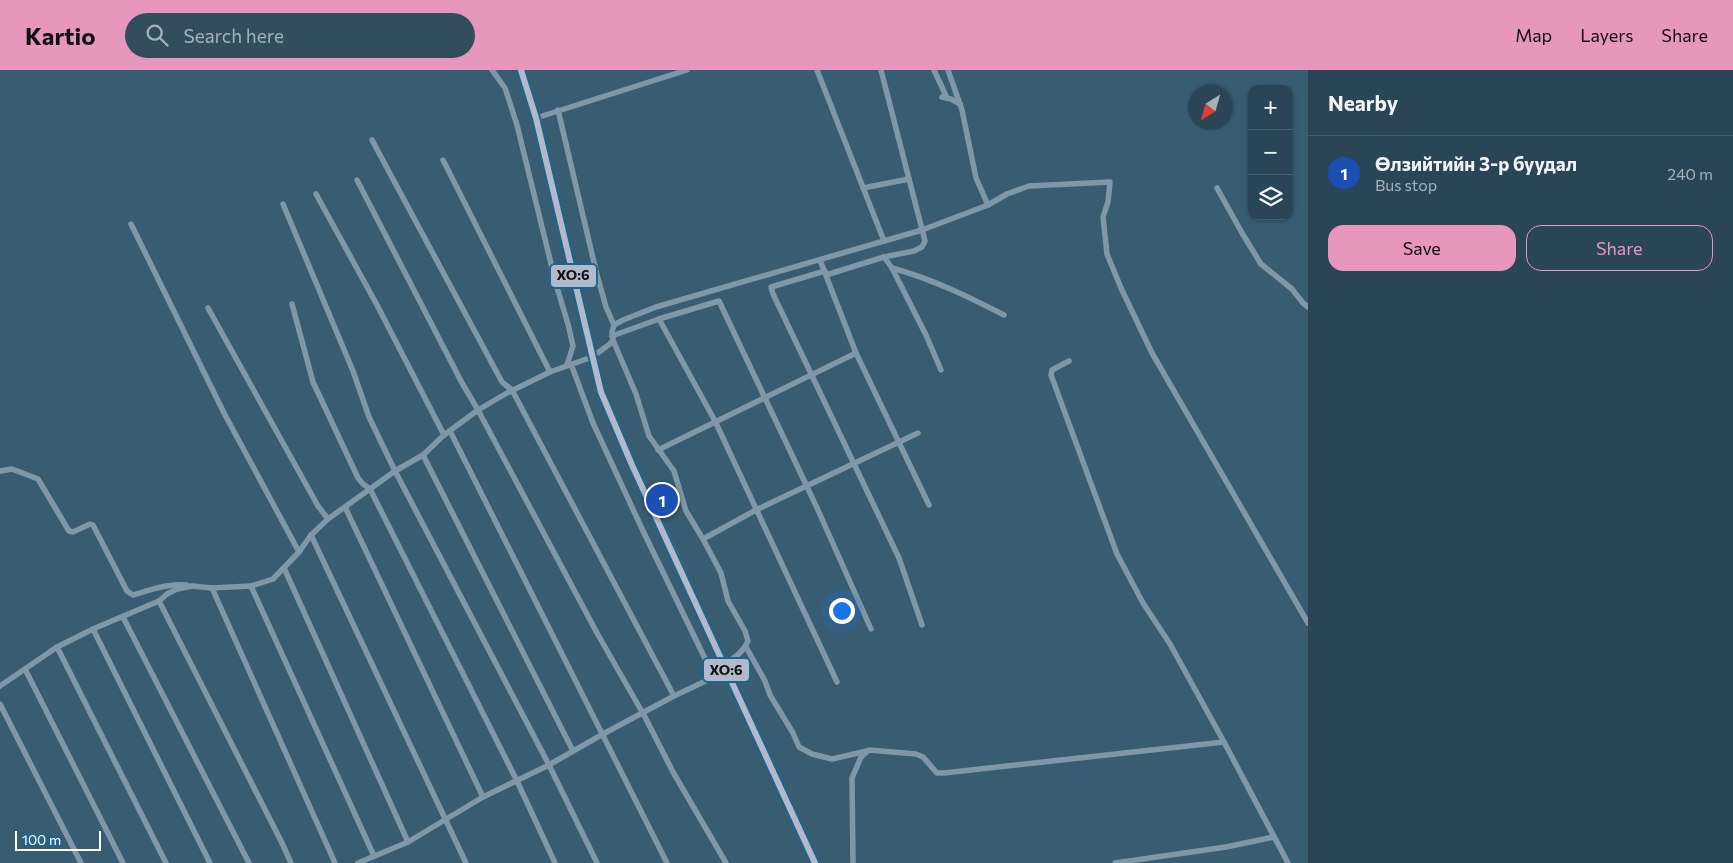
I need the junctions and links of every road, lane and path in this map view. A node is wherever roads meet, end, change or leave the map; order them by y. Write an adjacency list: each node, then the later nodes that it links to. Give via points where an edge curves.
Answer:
1 (492, 70): 37 (street, via 505,88 518,125 573,346)
2 (521, 70): 10 (main road)
3 (688, 70): 9 (street)
4 (817, 70): 15 (street)
5 (881, 70): 13 (street)
6 (934, 70): 8 (street, via 944,98)
7 (948, 70): 8 (street)
8 (960, 104): 19 (street, via 976,178)
9 (558, 110): 10 (street); 32 (street, via 597,275)
10 (536, 118): 35 (main road)
11 (372, 140): 41 (street, via 502,382)
12 (443, 160): 39 (street)
13 (909, 179): 15 (street); 21 (street)
14 (357, 180): 43 (street)
15 (863, 188): 22 (street)
16 (1217, 188): 28 (street, via 1262,264 1292,288)
17 (316, 194): 47 (street)
18 (284, 204): 53 (street, via 353,370 369,417)
19 (988, 205): 21 (street); 69 (street, via 1029,186 1110,182 1103,217 1108,254 1121,288 1152,353)
20 (131, 224): 62 (street, via 224,413)
21 (922, 230): 22 (street); 23 (street, via 925,241 922,247)
22 (884, 241): 24 (street)
23 (884, 257): 25 (street); 26 (street)
24 (820, 260): 26 (street); 32 (street, via 656,307)
25 (892, 268): 30 (street, via 920,275); 38 (street)
26 (825, 273): 34 (street); 40 (street, via 771,287)
27 (292, 304): 55 (street, via 313,382 358,478)
28 (1308, 307)
29 (208, 308): 59 (street)
30 (1004, 315)
31 (659, 319): 33 (street); 42 (street, via 719,301); 44 (street)
32 (614, 325): 33 (street)
33 (612, 338): 35 (street, via 610,344); 49 (street, via 636,394 649,436)
34 (856, 353): 40 (street); 48 (street)
35 (592, 357): 37 (street); 75 (main road, via 602,392 632,465)
36 (1068, 361): 85 (street, via 1055,367 1052,375 1117,554)
37 (569, 365): 39 (street); 78 (street, via 644,533)
38 (942, 370)
39 (550, 372): 41 (street)
40 (811, 374): 42 (street); 51 (street)
41 (512, 390): 43 (street); 81 (street)
42 (765, 396): 44 (street); 54 (street)
43 (478, 410): 45 (street); 83 (street)
44 (715, 421): 49 (street); 58 (street)
45 (450, 431): 47 (street); 84 (street)
46 (918, 433): 48 (street)
47 (444, 436): 50 (street)
48 (900, 441): 51 (street); 56 (street)
49 (658, 450): 61 (street, via 674,471 686,511)
50 (422, 455): 53 (street); 87 (street)
51 (854, 463): 54 (street); 70 (street, via 899,558)
52 (1, 471): 64 (street, via 12,469 38,479 69,531 93,525 131,595 180,584)
53 (395, 471): 55 (street); 88 (street)
54 (806, 485): 58 (street); 72 (street)
55 (370, 488): 57 (street); 89 (street)
56 (929, 505)
57 (345, 507): 59 (street); 90 (street)
58 (756, 510): 61 (street); 79 (street)
59 (328, 519): 60 (street)
60 (311, 535): 62 (street); 91 (street)
61 (703, 539): 74 (street, via 721,573 728,601 745,631)
62 (299, 552): 63 (street)
63 (284, 568): 65 (street, via 273,580); 93 (street)
64 (192, 586): 66 (street); 67 (street, via 177,589)
65 (251, 586): 66 (street); 94 (street)
66 (212, 588): 101 (street)
67 (159, 601): 68 (street); 100 (street)
68 (123, 617): 71 (street); 99 (street)
69 (1308, 623)
70 (922, 625)
71 (93, 629): 73 (street); 98 (street)
72 (871, 629)
73 (57, 647): 76 (street); 97 (street)
74 (746, 647): 75 (street); 86 (street, via 799,747 832,759)
75 (723, 665): 77 (main road)
76 (25, 669): 80 (street); 96 (street)
77 (727, 673): 78 (street); 108 (main road)
78 (714, 677): 81 (street)
79 (837, 682)
80 (0, 686)
81 (674, 696): 83 (street)
82 (0, 704): 95 (street)
83 (642, 714): 84 (street); 107 (street)
84 (603, 734): 87 (street); 106 (street)
85 (1224, 742): 86 (street, via 944,773 937,772 916,754); 92 (street)
86 (869, 750): 109 (street, via 860,757 852,778)
87 (573, 751): 88 (street)
88 (549, 765): 89 (street); 105 (street)
89 (517, 781): 90 (street); 104 (street)
90 (482, 797): 91 (street)
91 (447, 820): 93 (street); 103 (street)
92 (1274, 837): 110 (street); 111 (street)
93 (408, 842): 94 (street)
94 (374, 856): 102 (street)
95 (81, 863)
96 (123, 863)
97 (166, 863)
98 (210, 863)
99 (249, 863)
100 (291, 863)
101 (335, 863)
102 (358, 863)
103 (466, 863)
104 (555, 863)
105 (597, 863)
106 (667, 863)
107 (726, 863)
108 (815, 863)
109 (853, 863)
110 (1115, 863)
111 (1288, 863)

